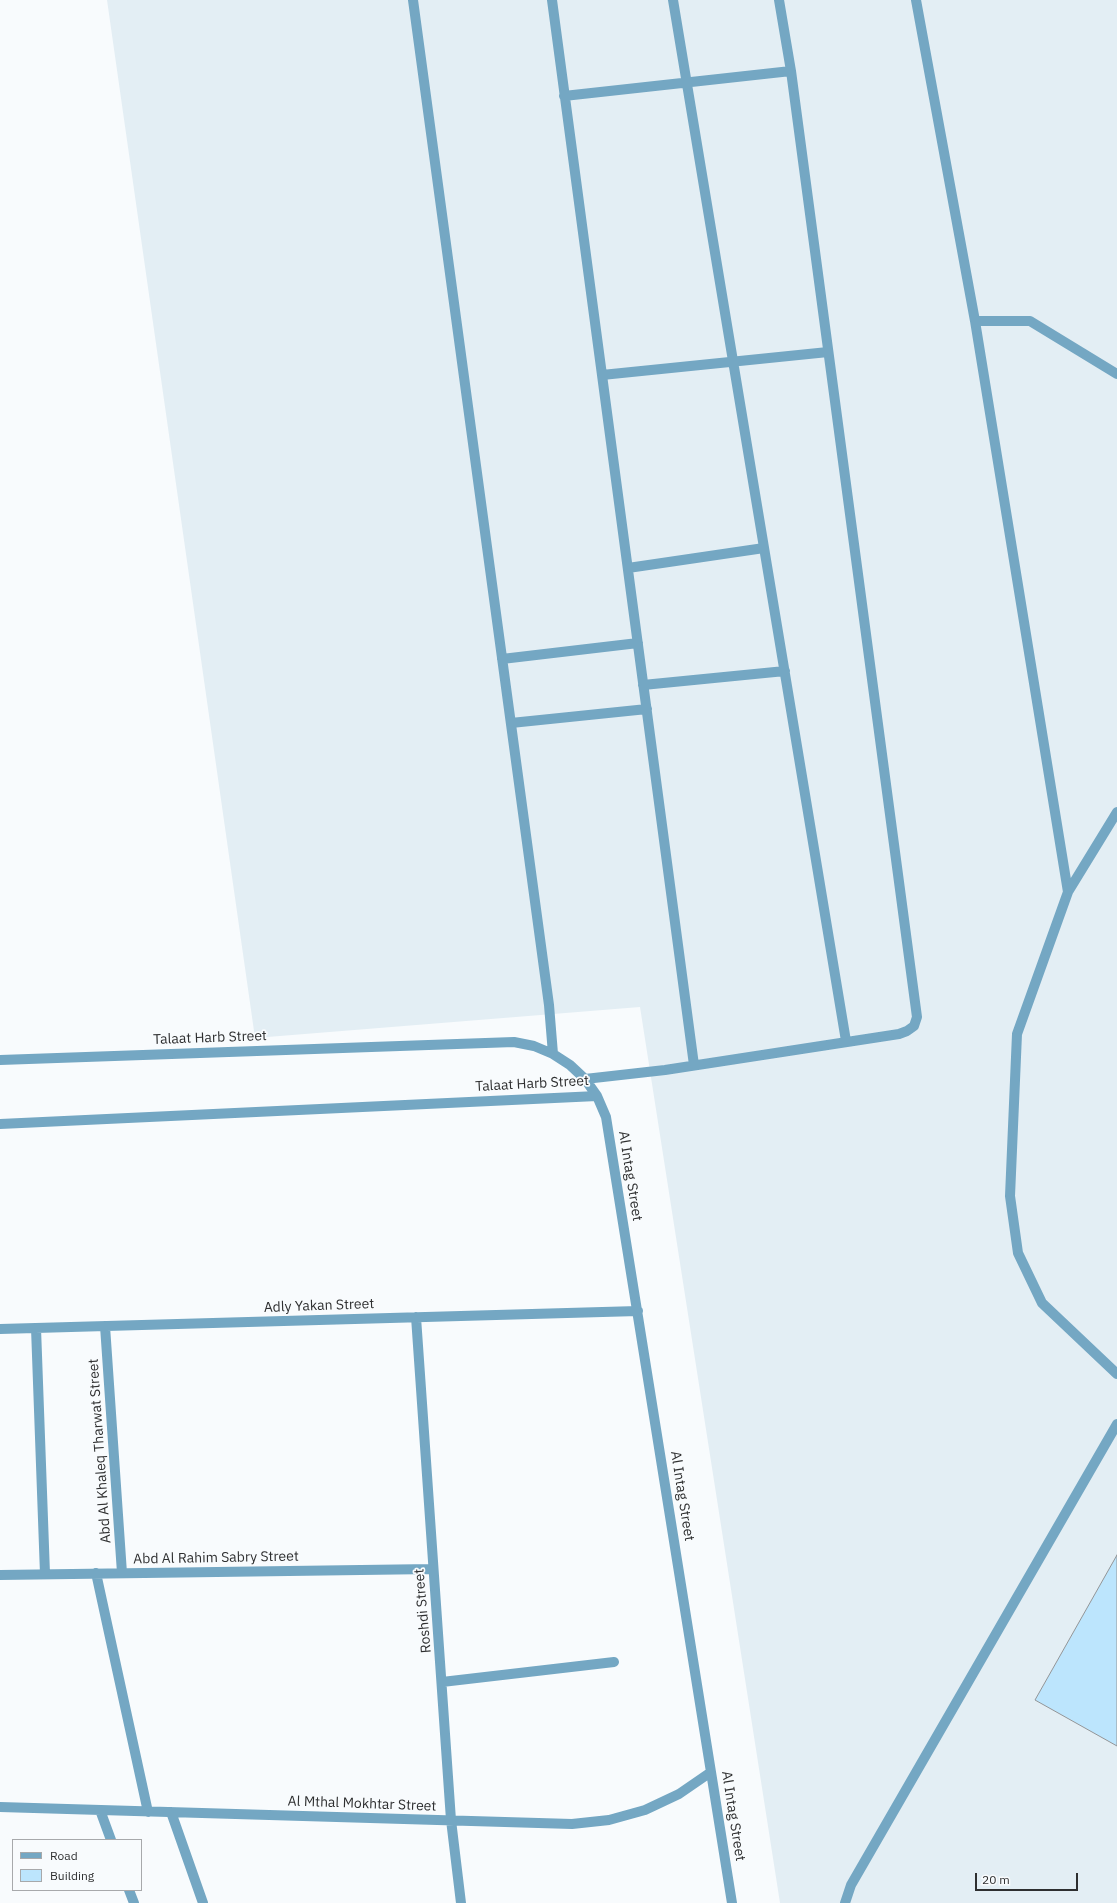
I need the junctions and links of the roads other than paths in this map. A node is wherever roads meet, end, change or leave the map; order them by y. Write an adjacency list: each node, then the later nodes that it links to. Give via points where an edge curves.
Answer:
1 (413, 0): 17 (street)
2 (552, 0): 8 (street)
3 (673, 0): 7 (street)
4 (778, 0): 6 (street)
5 (916, 0): 9 (street)
6 (791, 72): 7 (street); 10 (street)
7 (687, 82): 8 (street); 11 (street)
8 (564, 96): 13 (street)
9 (975, 321): 12 (street, via 1030,321); 23 (street)
10 (828, 352): 11 (street); 24 (street, via 917,1018 914,1026 907,1031)
11 (734, 362): 13 (street); 14 (street)
12 (1117, 374)
13 (602, 375): 15 (street)
14 (764, 548): 15 (street); 18 (street)
15 (628, 568): 16 (street)
16 (638, 643): 17 (street); 19 (street)
17 (502, 659): 21 (street)
18 (785, 671): 19 (street); 24 (street)
19 (643, 685): 20 (street)
20 (646, 709): 21 (street); 27 (street)
21 (511, 722): 25 (street, via 549,1005)
22 (1117, 812): 23 (street)
23 (1068, 892): 36 (street, via 1017,1034 1010,1196 1018,1253 1042,1303)
24 (846, 1041): 27 (street)
25 (553, 1054): 26 (street, Talaat Harb Street, via 534,1046 514,1042); 28 (street, Talaat Harb Street)
26 (0, 1060)
27 (694, 1065): 28 (street)
28 (585, 1079): 29 (street, Talaat Harb Street)
29 (597, 1096): 30 (street, Talaat Harb Street); 31 (street, Al Intag Street, via 606,1117)
30 (0, 1124)
31 (638, 1311): 32 (street, Adly Yakan Street); 45 (street, Al Intag Street)
32 (416, 1317): 33 (street, Adly Yakan Street); 38 (street, Roshdi Street)
33 (105, 1326): 34 (street, Adly Yakan Street); 40 (street, Abd Al Khaleq Tharwat Street)
34 (36, 1328): 35 (street, Adly Yakan Street); 41 (street)
35 (0, 1329)
36 (1117, 1374)
37 (1117, 1424): 57 (street, via 851,1885)
38 (433, 1569): 40 (street, Abd Al Rahim Sabry Street); 44 (street, Roshdi Street)
39 (96, 1573): 40 (street, Abd Al Rahim Sabry Street); 41 (street, Abd Al Rahim Sabry Street); 48 (street)
40 (122, 1573)
41 (45, 1574): 42 (street, Abd Al Rahim Sabry Street)
42 (0, 1575)
43 (614, 1662): 44 (street)
44 (442, 1682): 50 (street, Roshdi Street)
45 (711, 1772): 50 (street, Al Mthal Mokhtar Street, via 679,1794 645,1810 610,1820 572,1824); 56 (street, Al Intag Street)
46 (0, 1807): 47 (street, Al Mthal Mokhtar Street)
47 (100, 1810): 48 (street, Al Mthal Mokhtar Street); 51 (street)
48 (148, 1812): 49 (street, Al Mthal Mokhtar Street)
49 (171, 1812): 50 (street, Al Mthal Mokhtar Street); 54 (street)
50 (451, 1820): 55 (street, Roshdi Street)
51 (111, 1839)
52 (129, 1891): 53 (street)
53 (134, 1903)
54 (203, 1903)
55 (461, 1903)
56 (732, 1903)
57 (845, 1903)

